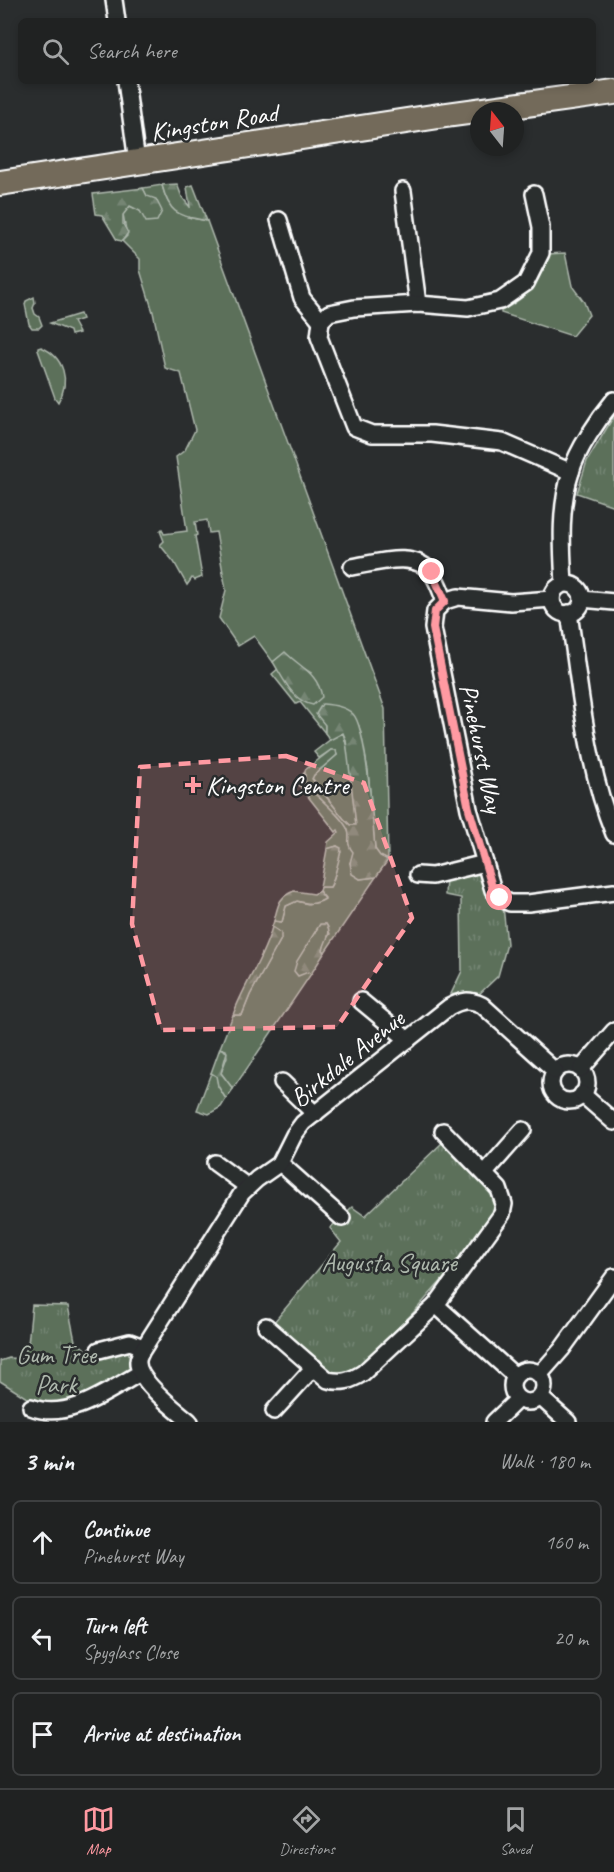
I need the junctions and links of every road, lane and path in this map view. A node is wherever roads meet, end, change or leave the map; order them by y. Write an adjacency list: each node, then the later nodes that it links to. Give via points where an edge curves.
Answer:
1 (114, 0): 2 (street)
2 (117, 18)
3 (126, 84): 5 (street)
4 (614, 92): 5 (main road, Kingston Road)
5 (137, 162): 6 (main road, Kingston Road)
6 (0, 183)
7 (403, 191): 10 (street)
8 (534, 194): 10 (street, via 541,227 541,253 526,283 500,301 468,309)
9 (279, 220): 11 (street, via 302,298)
10 (418, 304): 11 (street, via 354,308 329,313)
11 (321, 321): 13 (street, via 319,337 354,427 372,434 432,434 502,442)
12 (614, 400): 13 (street, via 598,420)
13 (571, 472): 15 (street, via 563,516)
14 (352, 567): 18 (street, via 393,560 417,561 432,572)
15 (564, 584): 16 (street, via 555,590); 17 (street, via 579,589)
16 (552, 599): 18 (street, via 512,602 458,597); 20 (street, via 559,611)
17 (582, 599): 19 (street); 20 (street, via 578,608)
18 (445, 601): 22 (street, Pinehurst Way, via 435,611 433,628 469,809)
19 (614, 602)
20 (569, 613): 21 (street, via 590,748)
21 (614, 834)
22 (485, 863): 23 (street, via 432,876); 24 (street, Pinehurst Way, via 493,890 510,903)
23 (418, 875)
24 (614, 892)
25 (361, 1001): 27 (street)
26 (614, 1032): 28 (street)
27 (408, 1040): 29 (street, Birkdale Avenue, via 449,1007 471,1000 482,1005); 32 (street, Birkdale Avenue)
28 (581, 1069): 29 (street, via 566,1065); 31 (street, via 586,1080)
29 (555, 1071): 31 (street, via 551,1087 558,1097 572,1100)
30 (282, 1082): 32 (street)
31 (582, 1094): 33 (street)
32 (315, 1114): 37 (street, Birkdale Avenue, via 294,1135)
33 (614, 1122)
34 (524, 1130): 38 (street)
35 (443, 1131): 38 (street)
36 (215, 1162): 39 (street)
37 (280, 1163): 39 (street, Birkdale Avenue); 40 (street)
38 (485, 1173): 42 (street, via 503,1196 502,1214)
39 (248, 1187): 44 (street, Birkdale Avenue)
40 (342, 1218)
41 (614, 1277): 48 (street)
42 (436, 1305): 46 (street, via 352,1380 328,1380); 49 (street)
43 (266, 1326): 46 (street)
44 (144, 1347): 45 (street, via 130,1342); 47 (street, Birkdale Avenue, via 137,1362)
45 (99, 1350)
46 (314, 1367): 53 (street)
47 (140, 1373): 52 (street, via 78,1408 42,1412); 54 (street)
48 (540, 1374): 49 (street, via 525,1370); 50 (street, via 545,1384)
49 (515, 1376): 51 (street, via 512,1389)
50 (540, 1397): 51 (street, via 531,1402); 56 (street)
51 (518, 1399): 55 (street)
52 (31, 1407)
53 (274, 1411)
54 (190, 1422)
55 (494, 1422)
56 (568, 1422)

